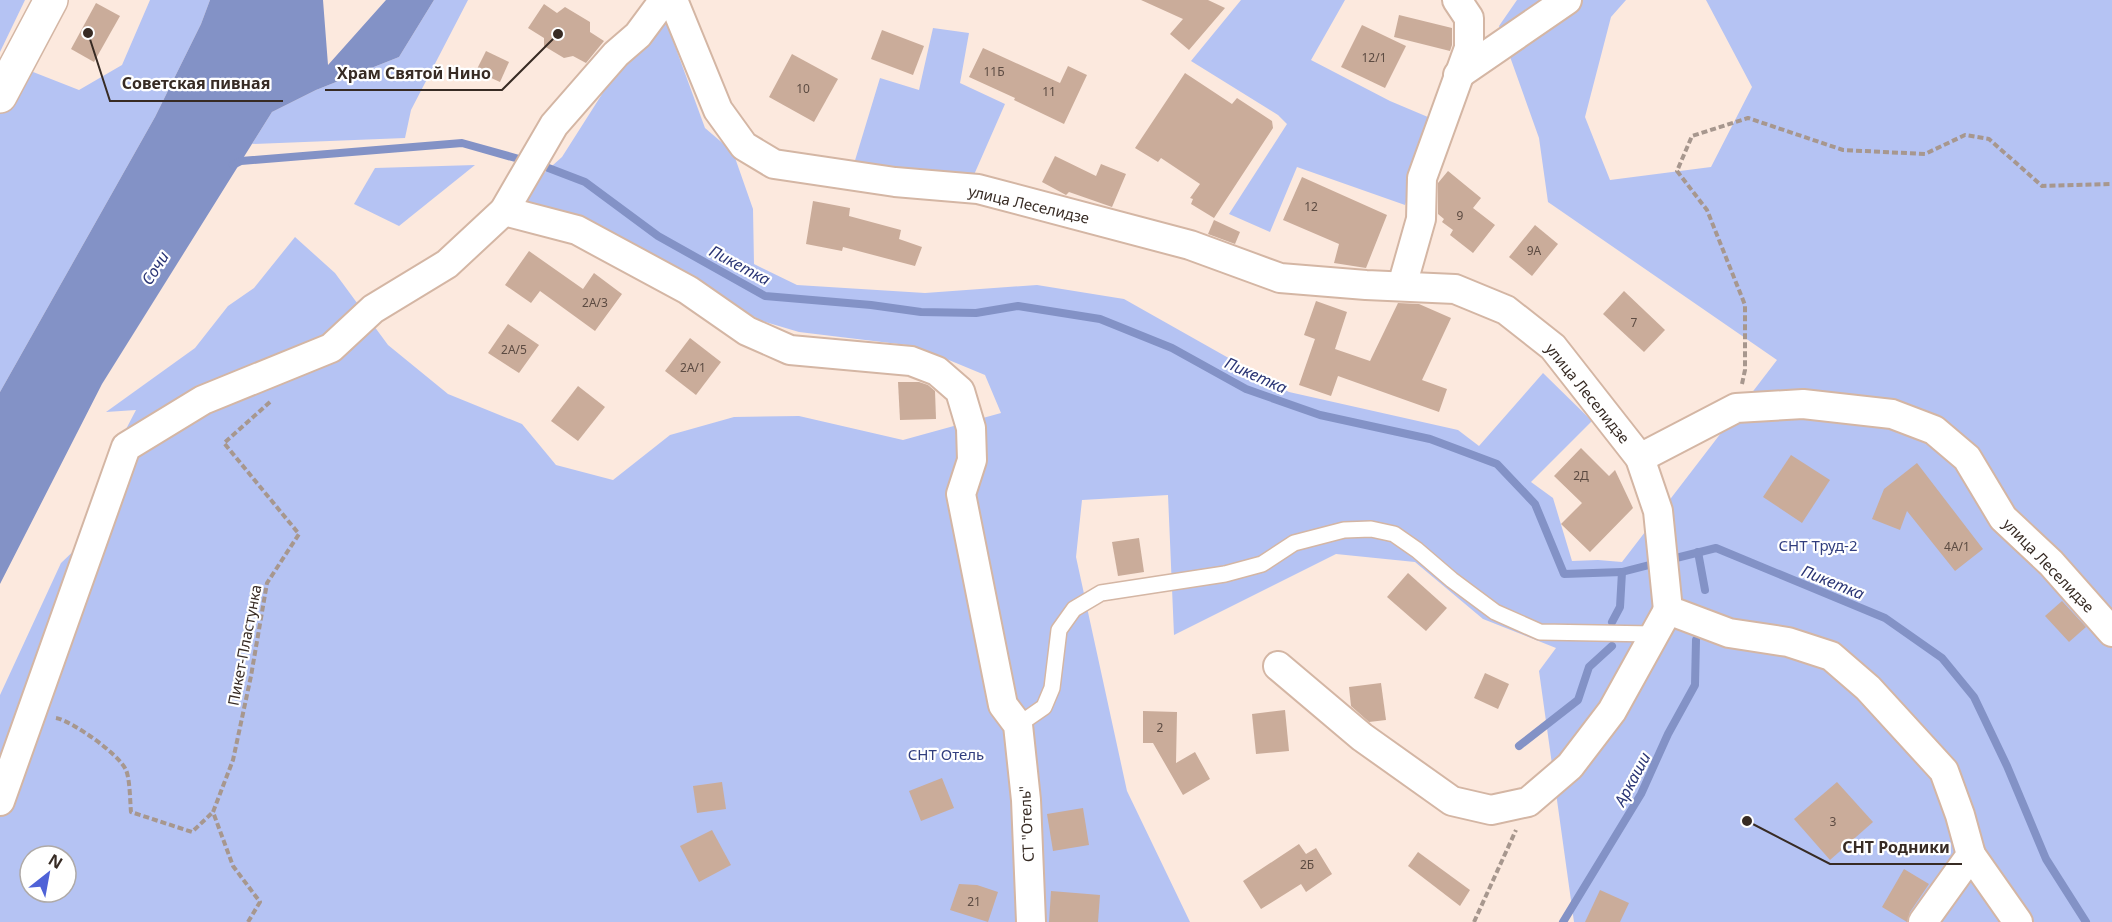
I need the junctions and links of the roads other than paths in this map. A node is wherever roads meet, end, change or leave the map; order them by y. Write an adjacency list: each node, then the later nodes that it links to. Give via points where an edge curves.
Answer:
1 (51, 0): 7 (street)
2 (664, 0): 8 (street, via 638,35 616,54 554,125)
3 (673, 0): 9 (street, улица Леселидзе, via 718,110 744,146 774,164 895,182 978,189 1190,246 1280,278)
4 (1457, 0): 6 (street, via 1469,18 1469,48)
5 (1560, 3): 6 (street)
6 (1458, 75): 9 (street, via 1422,178 1421,219)
7 (0, 96)
8 (504, 211): 14 (street, via 576,230 688,290 747,331 790,350 911,361 937,371 960,391 971,428 972,460 962,494 1003,705); 15 (street, via 447,264 374,309 331,348 203,400 126,447)
9 (1402, 286): 10 (street, улица Леселидзе, via 1455,289 1506,310 1553,347)
10 (1640, 458): 11 (street, улица Леселидзе, via 1658,511); 12 (street, улица Леселидзе, via 1736,408 1803,404 1892,414 1934,430 1968,458 2002,518 2051,563)
11 (1661, 622): 13 (street, via 1612,711 1570,766 1528,802 1491,810 1452,801 1362,737); 14 (lane, via 1540,632 1495,612 1394,534 1371,529 1344,530 1294,543 1262,564 1225,574 1101,593 1074,609 1059,630 1052,688 1044,707); 16 (street, via 1788,642 1832,656 1868,688 1944,771)
12 (2112, 632)
13 (1278, 666)
14 (1018, 725): 17 (street, СТ "Отель", via 1026,800)
15 (0, 801)
16 (1971, 855): 18 (street); 19 (street)
17 (1031, 922)
18 (1923, 922)
19 (2018, 922)

